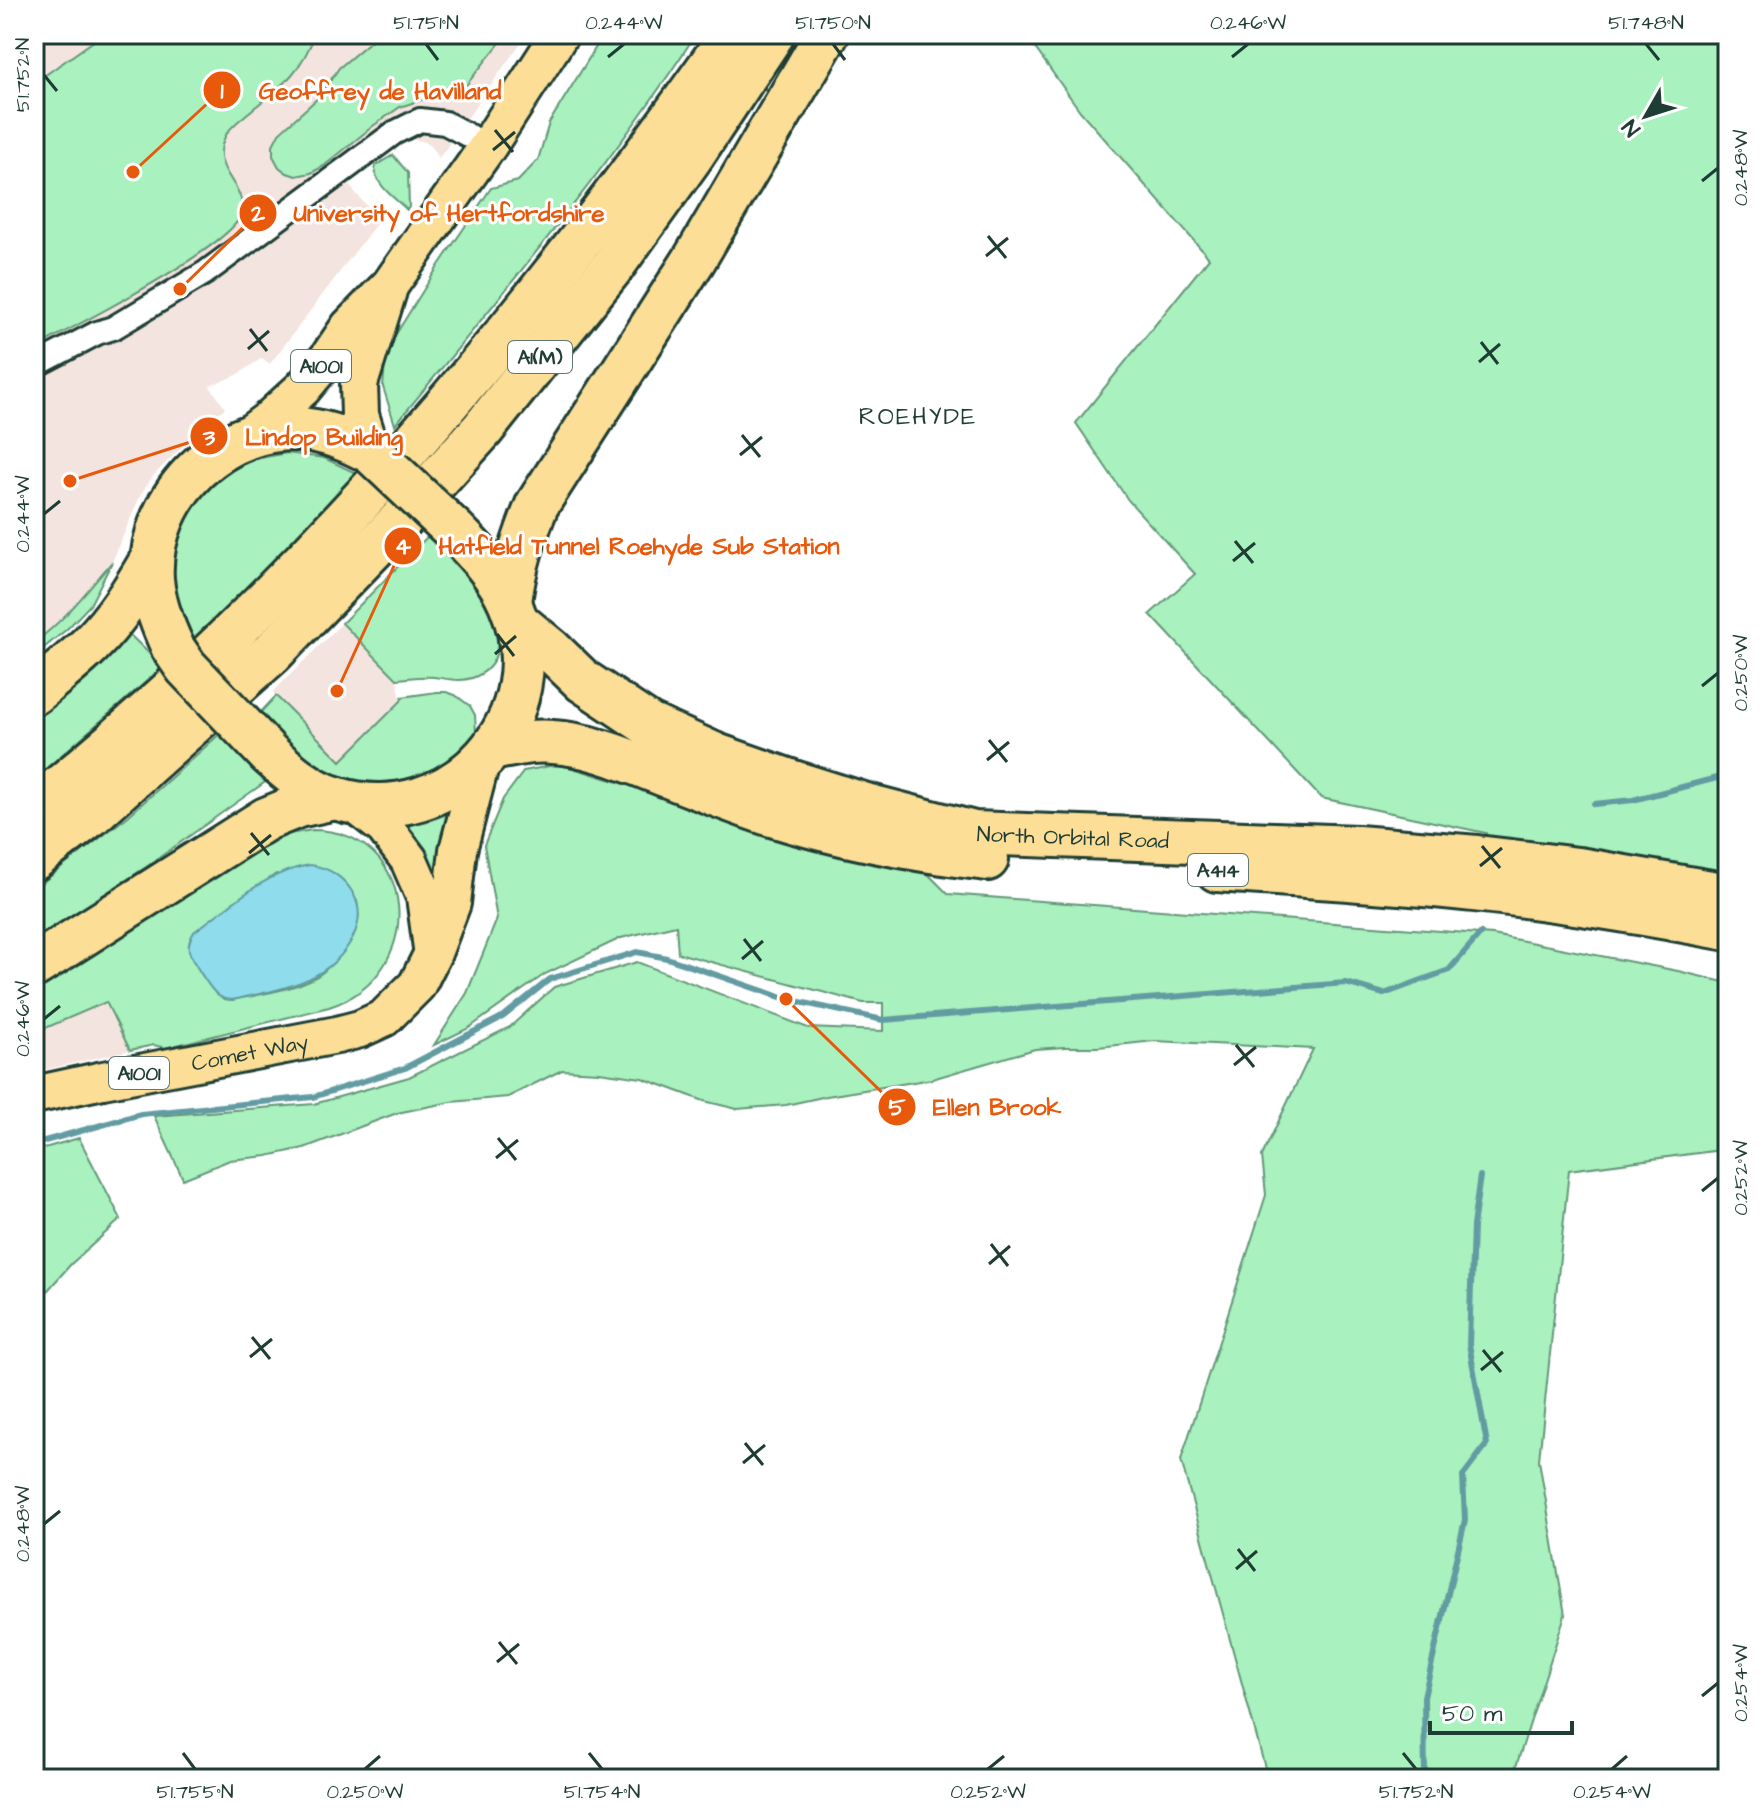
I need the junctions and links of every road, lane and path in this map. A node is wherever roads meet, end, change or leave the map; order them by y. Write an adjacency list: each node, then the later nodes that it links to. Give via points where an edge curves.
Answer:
1 (560, 34): 5 (main road, A1001)
2 (732, 34): 15 (highway, A1(M), via 575,249 435,419 248,619 99,756)
3 (773, 34): 16 (highway, A1(M), via 613,266 482,430 272,653)
4 (827, 34): 11 (highway, via 694,260 537,505 514,570)
5 (488, 146): 6 (main road, A1001); 7 (street, via 445,123 420,120 394,133 205,273 113,328)
6 (390, 285): 8 (main road, A1001, via 349,327 303,388); 9 (main road, A1001, via 359,384 360,415)
7 (34, 366)
8 (244, 438): 9 (highway, via 308,430); 10 (highway, via 209,458 181,486 157,533)
9 (372, 453): 11 (highway, bridge, via 478,554)
10 (152, 559): 12 (highway, via 110,623); 14 (highway, bridge, via 160,619 186,667 304,784)
11 (513, 612): 13 (highway, via 521,644 520,688 505,730); 17 (highway, North Orbital Road / A414, via 583,681 649,725 793,782 974,833 1358,847 1578,869)
12 (34, 693)
13 (487, 755): 14 (highway, via 459,780 434,793 380,804); 18 (highway, North Orbital Road / A414, via 522,742 574,744 771,815 930,852 1416,884); 19 (main road, Comet Way / A1001, via 458,850 452,903)
14 (343, 800): 19 (main road, via 384,827 409,860 425,897); 20 (highway, via 298,806 266,819)
15 (34, 808)
16 (34, 859)
17 (1728, 895)
18 (1728, 929)
19 (433, 953): 21 (main road, Comet Way / A1001, via 417,985 401,1002 384,1018 360,1029)
20 (34, 966)
21 (34, 1095)

